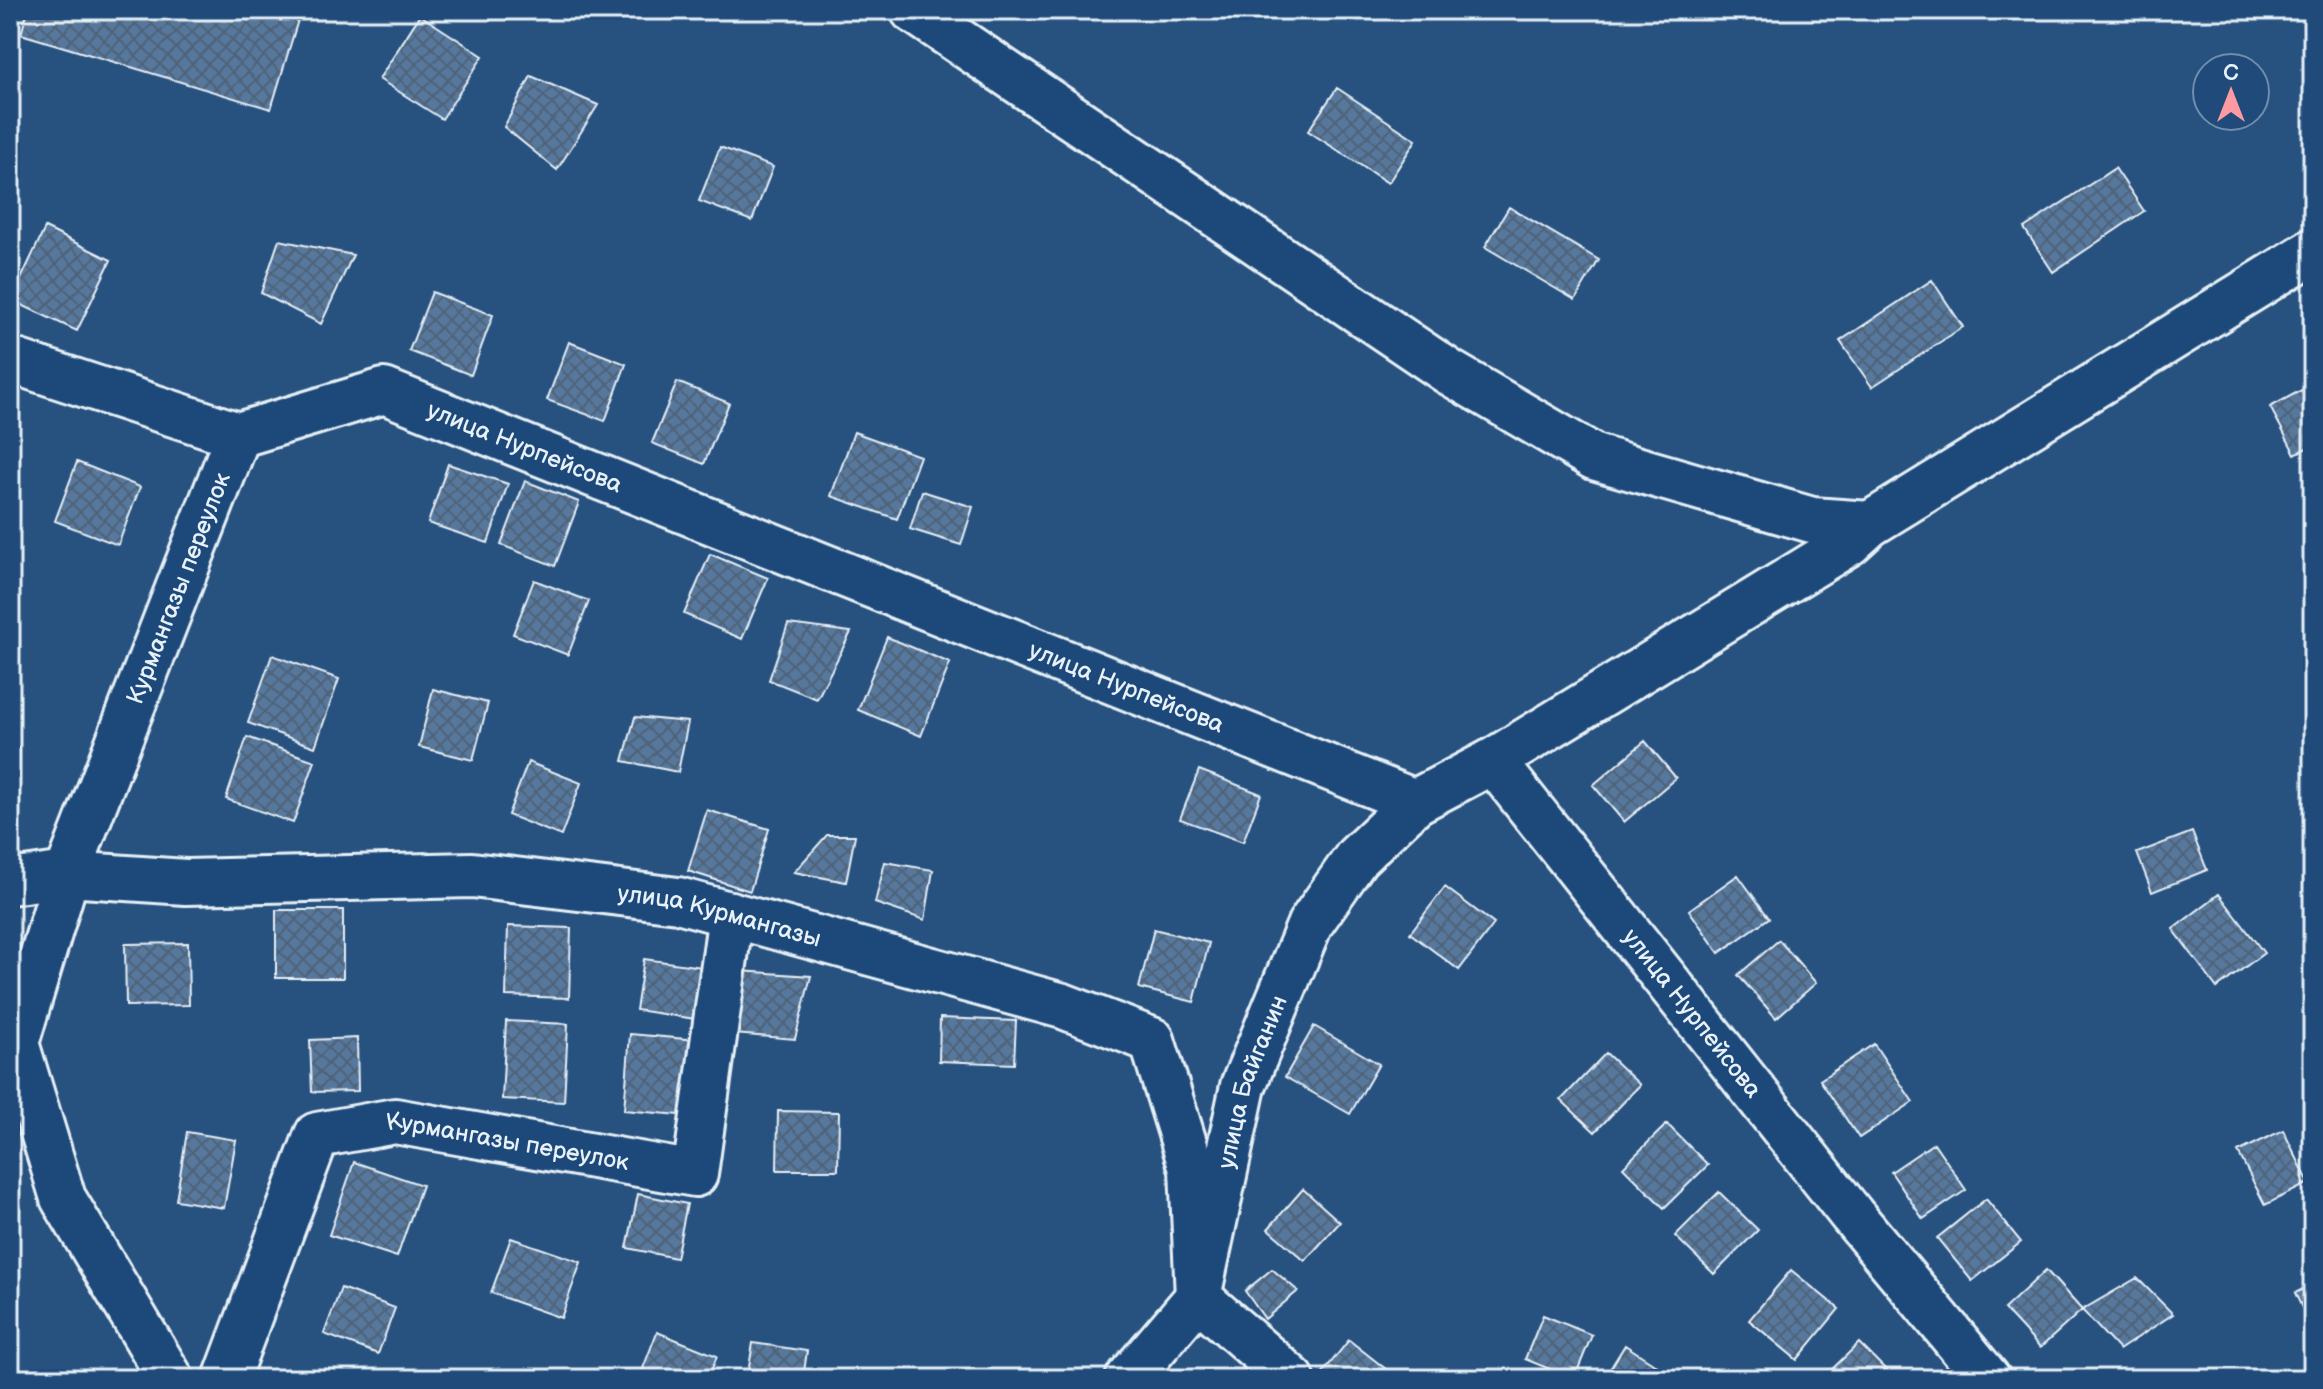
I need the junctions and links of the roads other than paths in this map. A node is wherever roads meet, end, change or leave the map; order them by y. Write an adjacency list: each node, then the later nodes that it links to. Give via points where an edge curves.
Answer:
1 (913, 10): 5 (street, via 1449,372 1594,457 1812,520)
2 (2313, 251): 5 (street)
3 (10, 360): 4 (street)
4 (238, 435): 7 (street, улица Нурпейсова, via 384,391); 8 (street, Курмангазы переулок)
5 (1870, 524): 6 (street, via 1836,552)
6 (1493, 761): 7 (street); 16 (street, улица Нурпейсова)
7 (1415, 802): 11 (street, улица Байганин, via 1357,857 1310,924 1243,1086)
8 (67, 874): 9 (street, улица Курмангазы); 10 (street, улица Курмангазы, via 186,882 472,875 678,900); 12 (street, Курмангазы переулок, via 16,1043 63,1198)
9 (10, 882)
10 (731, 914): 11 (street, улица Курмангазы, via 1063,1006 1152,1040 1192,1169); 13 (street, Курмангазы переулок, via 695,1174 395,1121 317,1135)
11 (1198, 1297): 14 (street, улица Байганин); 15 (street)
12 (171, 1379)
13 (226, 1379)
14 (1128, 1379)
15 (1292, 1379)
16 (1988, 1379)

